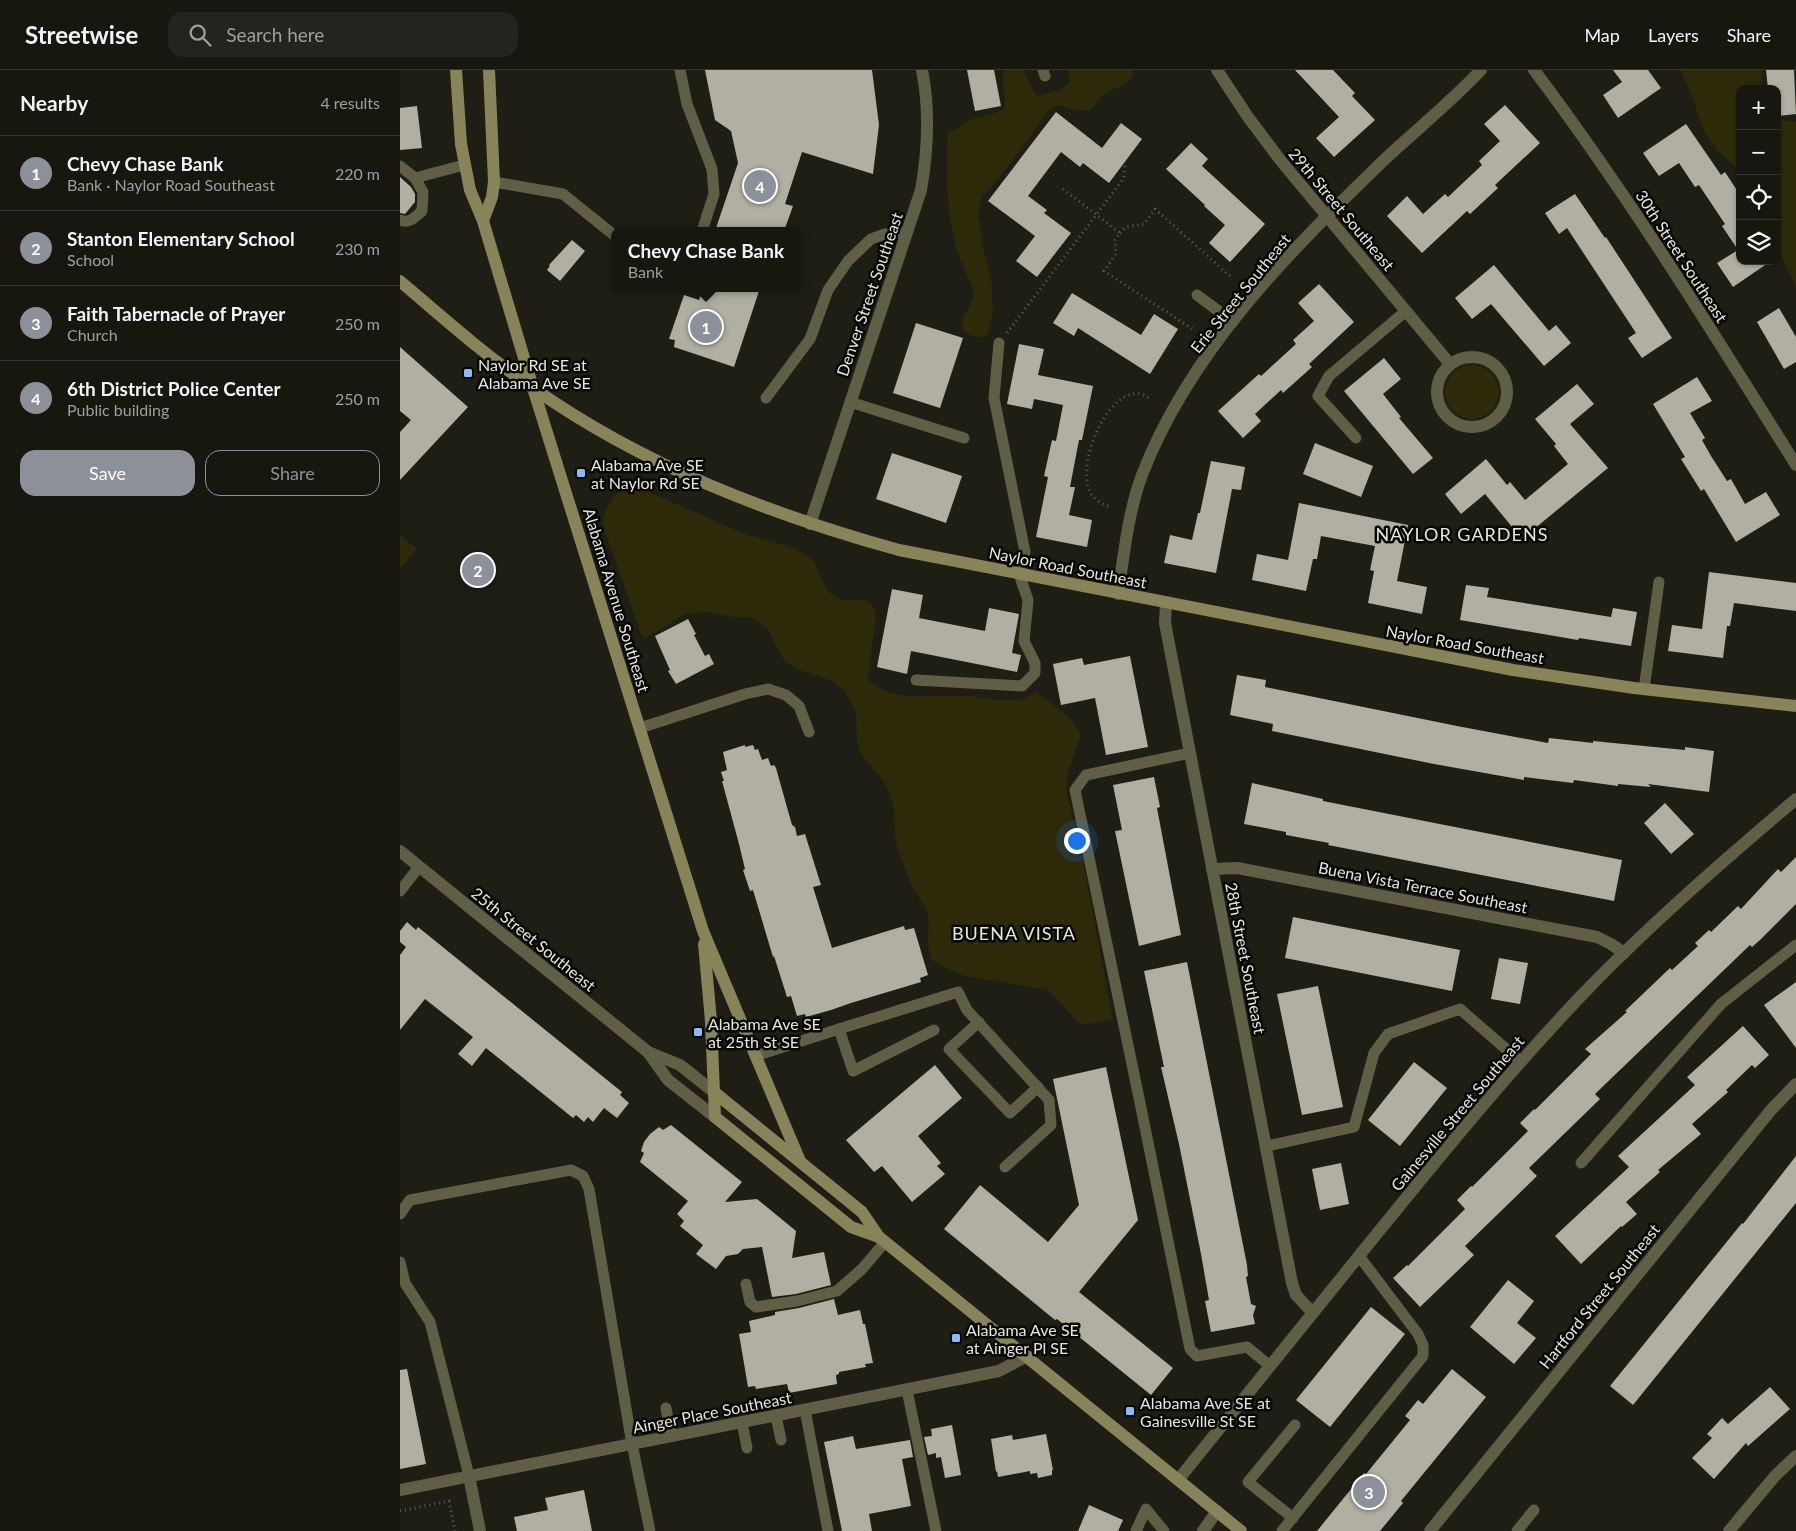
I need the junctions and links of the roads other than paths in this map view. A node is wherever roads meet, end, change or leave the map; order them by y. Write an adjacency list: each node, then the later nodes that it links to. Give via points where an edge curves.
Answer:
1 (456, 70): 9 (main road, Alabama Avenue Southeast)
2 (488, 70): 11 (main road)
3 (680, 70): 15 (lane, via 687,104 712,169 714,194)
4 (922, 70): 16 (street, Denver Street Southeast, via 927,148 921,190)
5 (1217, 70): 12 (street, 29th Street Southeast, via 1265,140)
6 (1481, 70): 12 (street, Erie Street Southeast)
7 (1534, 70): 29 (street, 30th Street Southeast, via 1675,271)
8 (400, 166): 10 (lane)
9 (464, 166): 10 (lane); 14 (main road, Alabama Avenue Southeast)
10 (415, 178): 13 (lane, via 423,192 422,211 413,220)
11 (494, 182): 14 (main road); 17 (lane, via 563,194)
12 (1328, 217): 20 (street, 29th Street Southeast); 21 (street, Erie Street Southeast, via 1284,260)
13 (400, 220)
14 (483, 221): 24 (main road, Alabama Avenue Southeast)
15 (703, 227)
16 (907, 232): 25 (lane, via 871,239 848,261 828,290 810,339); 26 (street, Denver Street Southeast)
17 (611, 233)
18 (400, 281): 24 (main road, Naylor Road Southeast)
19 (1197, 295): 21 (lane)
20 (1406, 311): 23 (street, 29th Street Southeast); 28 (lane, via 1330,376 1318,396)
21 (1233, 322): 33 (street, Erie Street Southeast, via 1170,414 1142,476 1128,527)
22 (999, 343): 31 (lane, via 994,398 1025,552)
23 (1450, 364): 23 (street, via 1442,372 1436,388 1439,404 1448,418 1457,424 1473,427 1489,423 1498,416 1507,396 1507,384 1500,369 1476,356)
24 (533, 388): 30 (main road, Naylor Road Southeast, via 674,470 737,498); 38 (main road, Alabama Avenue Southeast)
25 (766, 398)
26 (850, 402): 27 (lane); 30 (street, Denver Street Southeast)
27 (964, 438)
28 (1356, 438)
29 (1796, 465)
30 (810, 524): 31 (main road, Naylor Road Southeast, via 899,550)
31 (1019, 574): 33 (main road, Naylor Road Southeast); 35 (lane, via 1028,600 1024,641 1035,662 1035,674 1022,686)
32 (1659, 582): 36 (lane)
33 (1118, 594): 34 (main road, Naylor Road Southeast)
34 (1166, 603): 36 (main road, Naylor Road Southeast, via 1488,666); 40 (street, 28th Street Southeast, via 1165,623)
35 (916, 680)
36 (1644, 689): 37 (main road, Naylor Road Southeast)
37 (1796, 706)
38 (640, 728): 39 (lane, via 768,689 786,696 799,706); 46 (main road, Alabama Avenue Southeast)
39 (809, 732)
40 (1190, 753): 44 (street, 28th Street Southeast); 70 (lane, via 1086,775 1075,790 1190,1350 1197,1356 1247,1347)
41 (1796, 799): 48 (street, Gainesville Street Southeast, via 1696,885)
42 (400, 851): 43 (street, 25th Street Southeast)
43 (419, 867): 45 (lane); 52 (street, 25th Street Southeast)
44 (1212, 869): 48 (street, Buena Vista Terrace Southeast, via 1237,868 1597,937); 59 (street, 28th Street Southeast)
45 (400, 891)
46 (703, 931): 53 (main road, Alabama Avenue Southeast); 57 (main road, Alabama Avenue Southeast)
47 (1796, 946): 61 (lane, via 1721,1004)
48 (1624, 953): 54 (street, Gainesville Street Southeast)
49 (979, 1022): 50 (lane, via 958,992); 56 (lane); 56 (lane, via 949,1049 1010,1113)
50 (839, 1029): 51 (lane, via 853,1071); 53 (lane)
51 (934, 1030)
52 (648, 1052): 57 (street, 25th Street Southeast, via 680,1065); 58 (street, 25th Street Southeast, via 668,1080)
53 (756, 1056): 60 (main road, Alabama Avenue Southeast)
54 (1521, 1062): 59 (lane, via 1460,1010 1388,1034 1374,1053 1354,1127); 65 (street, Gainesville Street Southeast, via 1462,1128)
55 (1796, 1084): 97 (street, Hartford Street Southeast)
56 (1038, 1087): 62 (lane, via 1049,1100 1051,1125)
57 (714, 1092): 58 (main road, Alabama Avenue Southeast); 60 (main road, Alabama Avenue Southeast)
58 (715, 1117): 64 (main road, Alabama Avenue Southeast, via 850,1227)
59 (1267, 1146): 68 (street, 28th Street Southeast, via 1292,1283 1296,1295)
60 (800, 1161): 64 (main road, Alabama Avenue Southeast, via 862,1212)
61 (1580, 1162)
62 (1005, 1167)
63 (400, 1214): 79 (lane, via 410,1200 571,1170 583,1176 589,1190)
64 (882, 1239): 67 (lane, via 862,1268 837,1291 756,1307 750,1302); 69 (main road, Alabama Avenue Southeast)
65 (1359, 1256): 68 (street, Gainesville Street Southeast); 87 (lane, via 1418,1334 1423,1345 1422,1356)
66 (400, 1262): 82 (lane, via 405,1283 430,1322)
67 (746, 1284)
68 (1313, 1313): 70 (street, Gainesville Street Southeast)
69 (1027, 1356): 71 (street, Ainger Place Southeast, via 1000,1372); 83 (main road, Alabama Avenue Southeast)
70 (1270, 1366): 83 (street, Gainesville Street Southeast)
71 (907, 1390): 73 (street, Ainger Place Southeast); 91 (lane)
72 (666, 1408): 77 (lane)
73 (805, 1410): 74 (street, Ainger Place Southeast); 90 (lane)
74 (776, 1416): 75 (street, Ainger Place Southeast); 78 (lane)
75 (742, 1422): 77 (street, Ainger Place Southeast); 80 (lane)
76 (1295, 1425): 87 (lane, via 1248,1482)
77 (671, 1436): 79 (street, Ainger Place Southeast)
78 (781, 1440)
79 (632, 1444): 82 (street, Ainger Place Southeast); 89 (lane)
80 (747, 1448)
81 (1796, 1456): 99 (street)
82 (469, 1476): 84 (street, Ainger Place Southeast); 88 (street)
83 (1178, 1480): 86 (main road, Alabama Avenue Southeast)
84 (400, 1490)
85 (1534, 1510): 98 (lane)
86 (1216, 1512): 94 (street); 95 (main road, Alabama Avenue Southeast)
87 (1293, 1518): 96 (lane)
88 (480, 1531)
89 (650, 1531)
90 (828, 1531)
91 (936, 1531)
92 (1136, 1531): 93 (lane, via 1146,1510)
93 (1164, 1531)
94 (1203, 1531)
95 (1241, 1531)
96 (1282, 1531)
97 (1430, 1531)
98 (1517, 1531)
99 (1729, 1531)

